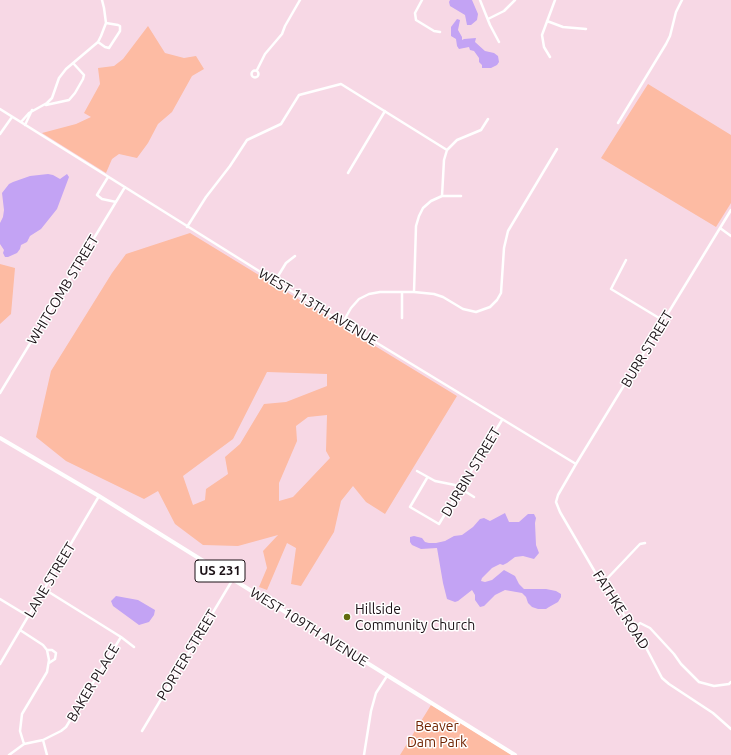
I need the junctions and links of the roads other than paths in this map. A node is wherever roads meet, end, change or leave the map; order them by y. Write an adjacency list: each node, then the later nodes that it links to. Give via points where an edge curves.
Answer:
1 (102, 0): 10 (street)
2 (300, 0): 17 (street, via 282,34 265,54)
3 (422, 0): 12 (street, via 415,13 416,20)
4 (480, 0): 8 (street)
5 (515, 0): 8 (street, via 504,11)
6 (555, 0): 9 (street)
7 (682, 0): 27 (street, via 666,44)
8 (488, 19): 14 (street)
9 (547, 21): 11 (street, via 564,27); 15 (street, via 542,42)
10 (106, 22): 13 (street); 13 (street, via 120,26 120,30 109,48)
11 (586, 30)
12 (440, 32)
13 (98, 42): 16 (street)
14 (499, 42)
15 (550, 57)
16 (73, 63): 18 (street, via 60,78); 19 (street, via 84,75 83,79 72,98)
17 (256, 70)
18 (52, 98): 19 (street); 20 (street)
19 (59, 102): 20 (street)
20 (41, 106): 22 (street)
21 (0, 109): 24 (street, WEST 113TH AVENUE)
22 (32, 110): 26 (street); 28 (street)
23 (385, 111): 31 (street); 32 (street); 39 (street, via 341,84 299,95 281,124 247,140)
24 (12, 116): 26 (street, WEST 113TH AVENUE); 29 (street)
25 (488, 120): 31 (street, via 481,130 457,140)
26 (21, 122): 28 (street, WEST 113TH AVENUE)
27 (618, 124)
28 (25, 125): 33 (street, WEST 113TH AVENUE)
29 (0, 134)
30 (557, 149): 45 (street, via 510,227 504,248 501,293 490,307 476,312 463,309 434,294)
31 (447, 150): 35 (street)
32 (348, 173)
33 (108, 177): 34 (street, WEST 113TH AVENUE); 37 (street, via 97,195 102,199)
34 (125, 187): 37 (street, WHITCOMB STREET); 39 (street, WEST 113TH AVENUE)
35 (442, 196): 36 (street); 45 (street, via 423,208 416,226)
36 (461, 196)
37 (116, 202): 50 (street, WHITCOMB STREET)
38 (731, 210): 40 (street, BURR STREET)
39 (187, 227): 44 (street, WEST 113TH AVENUE)
40 (720, 228): 41 (street); 48 (street, BURR STREET)
41 (731, 236)
42 (295, 256): 44 (street, via 286,263)
43 (626, 260): 48 (street, via 611,289)
44 (275, 281): 49 (street, WEST 113TH AVENUE)
45 (414, 292): 46 (street)
46 (402, 293): 47 (street); 49 (street, via 369,294 359,299)
47 (402, 318)
48 (664, 321): 53 (street, BURR STREET)
49 (343, 322): 51 (street, WEST 113TH AVENUE)
50 (0, 393)
51 (502, 420): 53 (street, WEST 113TH AVENUE); 57 (street, DURBIN STREET)
52 (0, 438): 58 (main road, WEST 109TH AVENUE / US 231)
53 (576, 464): 56 (street, BURR STREET)
54 (418, 471): 55 (street)
55 (427, 478): 57 (street); 57 (street, DURBIN STREET, via 410,506 439,524)
56 (563, 488): 62 (street, FATHKE ROAD, via 556,502 558,508)
57 (461, 489): 59 (street)
58 (99, 496): 61 (main road, WEST 109TH AVENUE / US 231); 63 (street, LANE STREET)
59 (474, 497)
60 (645, 543): 62 (street, via 640,544)
61 (233, 579): 73 (main road, WEST 109TH AVENUE / US 231); 76 (street, PORTER STREET)
62 (602, 584): 67 (street, FATHKE ROAD)
63 (44, 590): 65 (street, LANE STREET); 68 (street)
64 (0, 599): 65 (street)
65 (28, 616): 66 (street, LANE STREET)
66 (20, 630): 70 (street); 72 (street, LANE STREET)
67 (634, 630): 74 (street, via 640,623 650,628 699,682 714,686); 75 (street, FATHKE ROAD, via 662,678 713,713)
68 (121, 637): 69 (street); 77 (street, BAKER PLACE, via 66,727)
69 (134, 646)
70 (47, 650): 71 (street); 71 (street, via 56,653 55,659)
71 (49, 663): 78 (street, via 47,672 22,714 20,731)
72 (0, 664)
73 (387, 676): 81 (street, via 376,693); 82 (main road, WEST 109TH AVENUE / US 231)
74 (731, 682)
75 (731, 729)
76 (142, 731)
77 (43, 740): 78 (street, BAKER PLACE); 80 (street)
78 (24, 744): 79 (street)
79 (9, 755)
80 (47, 755)
81 (364, 755)
82 (514, 755)

